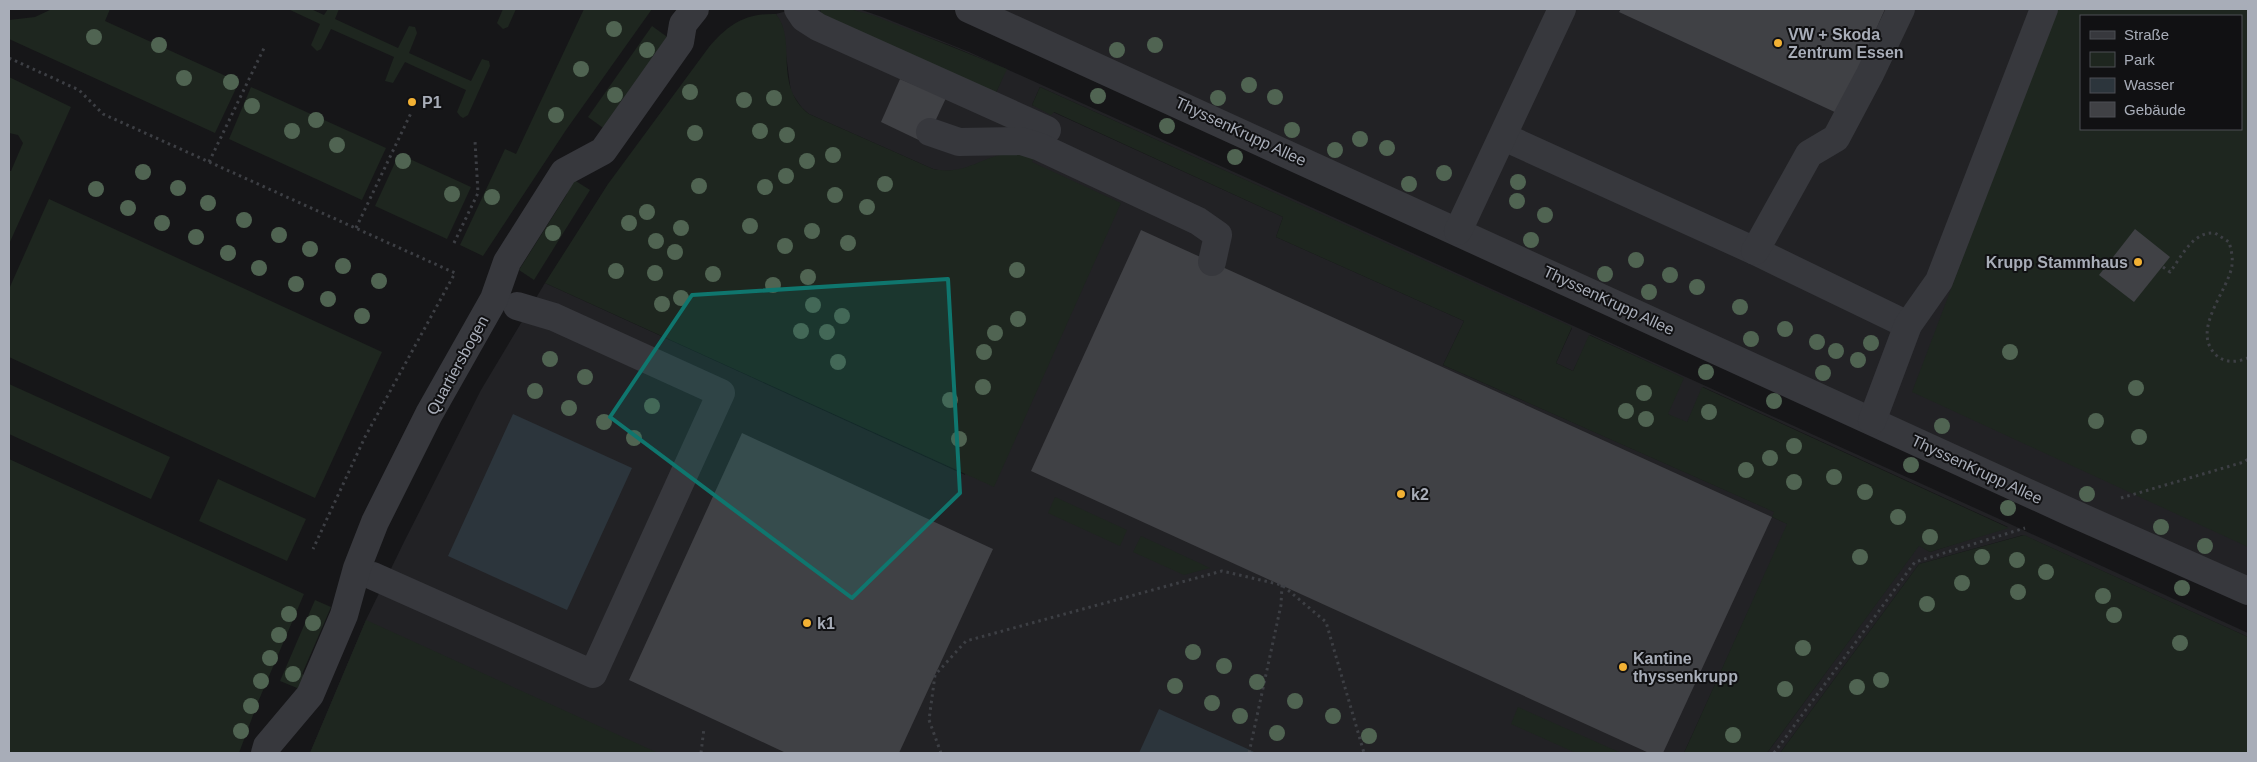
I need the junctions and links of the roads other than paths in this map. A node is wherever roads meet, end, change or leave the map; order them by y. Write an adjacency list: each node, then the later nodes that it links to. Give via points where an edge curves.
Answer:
1 (798, 9): 7 (street, via 804,18 818,27)
2 (969, 9): 10 (street, ThyssenKrupp Allee)
3 (1562, 9): 9 (street)
4 (2044, 9): 14 (street, via 1939,281)
5 (689, 16): 18 (street, Quartiersbogen, via 680,42 603,151 564,172 506,262 494,299 429,414 375,522 357,568 344,615 310,694)
6 (1892, 16): 11 (street, via 1870,74 1836,138 1810,154)
7 (1047, 130)
8 (930, 132): 12 (street, via 959,142 1021,141 1040,147 1198,221 1218,235)
9 (1504, 137): 10 (street); 11 (street)
10 (1458, 231): 15 (street, ThyssenKrupp Allee)
11 (1754, 251): 14 (street)
12 (1212, 262)
13 (517, 306): 16 (street, via 554,317 721,392 593,674)
14 (1908, 325): 15 (street)
15 (1872, 422): 17 (street, ThyssenKrupp Allee)
16 (374, 576)
17 (2248, 592)
18 (265, 753)

